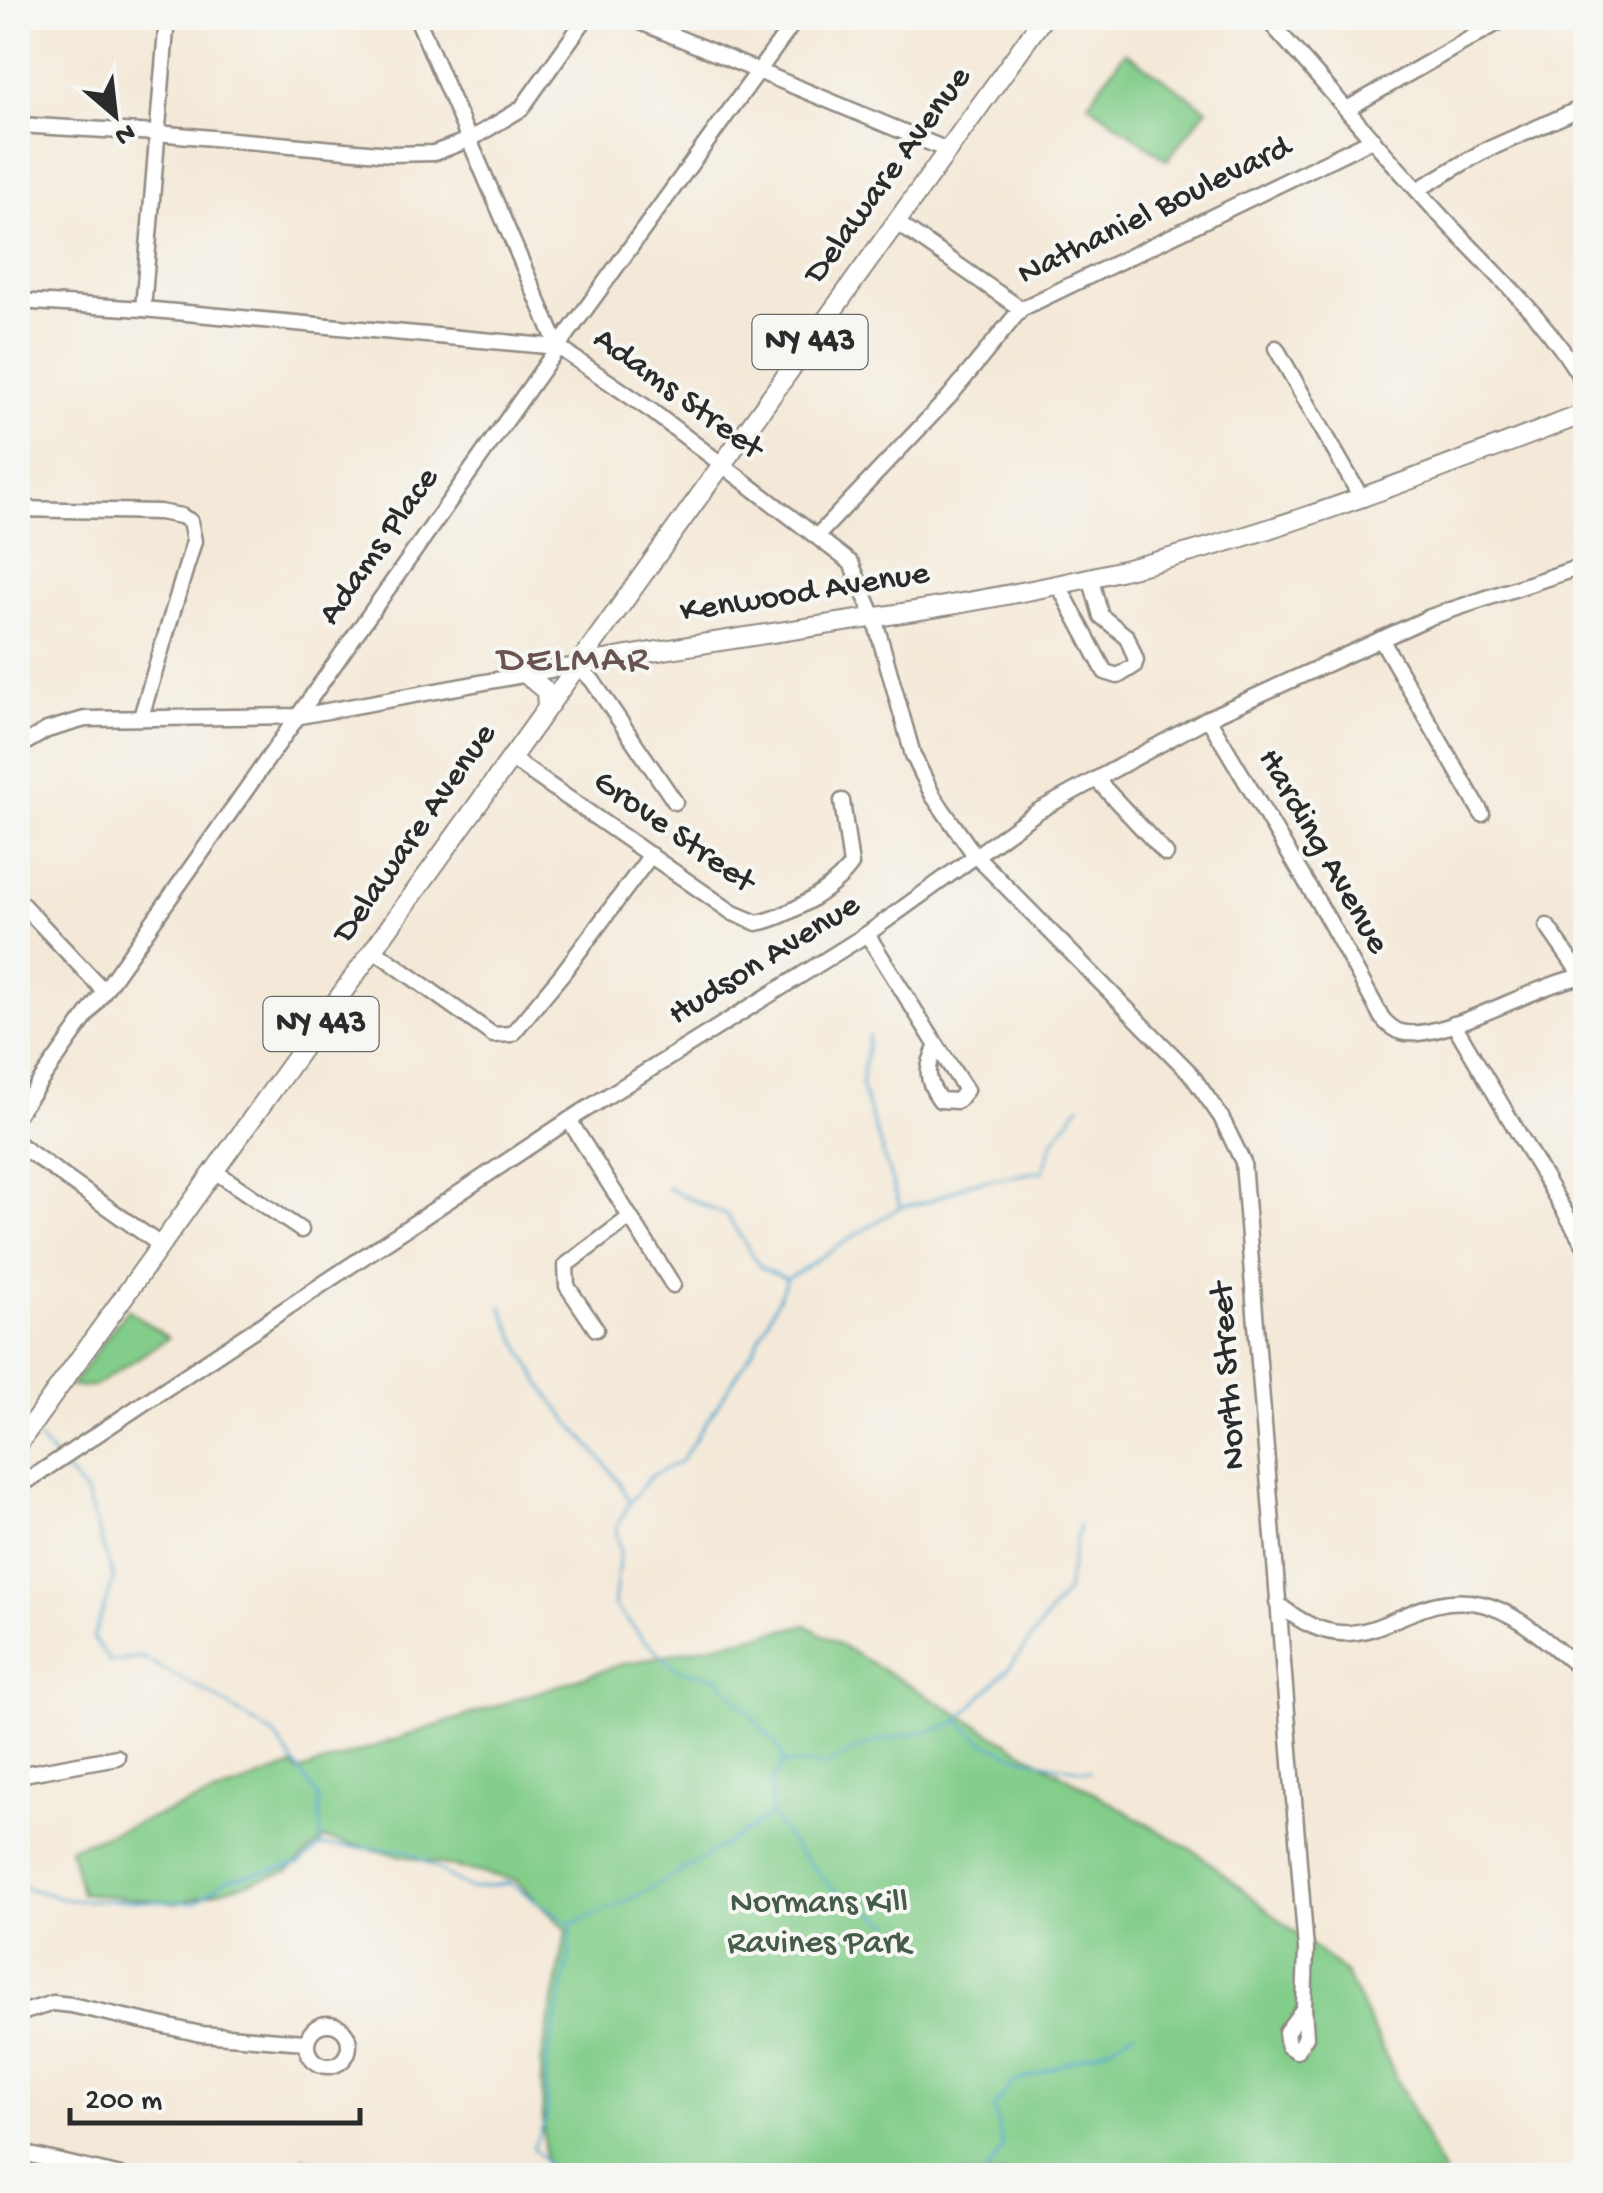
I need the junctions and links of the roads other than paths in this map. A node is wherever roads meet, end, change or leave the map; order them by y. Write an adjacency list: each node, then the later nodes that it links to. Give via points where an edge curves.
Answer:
1 (167, 18): 13 (street)
2 (417, 18): 14 (street)
3 (586, 18): 14 (street, via 521,110)
4 (631, 18): 9 (street)
5 (796, 18): 9 (street, Adams Place)
6 (1043, 18): 16 (main road, Delaware Avenue / NY 443)
7 (1266, 18): 11 (street)
8 (1506, 18): 11 (street)
9 (756, 71): 16 (street); 22 (street, Adams Place)
10 (1586, 106): 17 (street, via 1482,152)
11 (1347, 109): 15 (street)
12 (18, 125): 13 (street)
13 (157, 133): 14 (street, via 414,155); 20 (street)
14 (471, 138): 22 (street)
15 (1373, 139): 17 (street); 21 (street, Nathaniel Boulevard)
16 (946, 150): 18 (main road, Delaware Avenue / NY 443)
17 (1417, 190): 24 (street, via 1517,294)
18 (896, 222): 21 (street); 26 (main road, Delaware Avenue / NY 443)
19 (18, 301): 20 (street, Adams Street)
20 (142, 309): 22 (street, Adams Street)
21 (1021, 309): 29 (street, Nathaniel Boulevard)
22 (558, 347): 26 (street, Adams Street); 37 (street, Adams Place)
23 (1276, 348): 27 (street)
24 (1586, 388)
25 (1586, 413): 27 (main road, Kenwood Avenue)
26 (722, 464): 29 (street, Adams Street); 35 (main road, Delaware Avenue / NY 443)
27 (1362, 499): 31 (main road, Kenwood Avenue, via 1249,538)
28 (18, 510): 41 (street, via 159,512 186,518 194,531)
29 (817, 536): 33 (street, Adams Street, via 851,563)
30 (1586, 565): 34 (street, Hudson Avenue)
31 (1090, 578): 32 (main road, Kenwood Avenue); 32 (street, via 1100,616 1127,637 1136,660 1118,676 1105,672)
32 (1058, 584): 33 (main road, Kenwood Avenue)
33 (874, 617): 35 (main road, Kenwood Avenue); 49 (street, Adams Street, via 919,768)
34 (1381, 639): 42 (street, Hudson Avenue); 48 (street)
35 (576, 665): 36 (street, Kenwood Avenue); 38 (main road, Delaware Avenue / NY 443); 47 (street)
36 (527, 675): 38 (main road, via 546,691); 39 (street, Kenwood Avenue)
37 (323, 682): 39 (street); 40 (street, Adams Place)
38 (546, 707): 44 (main road, Delaware Avenue / NY 443)
39 (327, 712): 40 (street, Kenwood Avenue)
40 (300, 716): 41 (street, Kenwood Avenue); 57 (street, Adams Place)
41 (141, 717): 43 (street, Kenwood Avenue, via 66,722)
42 (1208, 718): 45 (street, Hudson Avenue); 58 (street, Harding Avenue, via 1382,1018 1403,1033)
43 (18, 747)
44 (509, 757): 51 (street, Grove Street); 55 (main road, Delaware Avenue / NY 443)
45 (1096, 779): 49 (street, Hudson Avenue); 50 (street)
46 (842, 801): 51 (street, Grove Street, via 851,866 828,888 768,921 748,921)
47 (675, 802)
48 (1482, 814)
49 (970, 850): 54 (street, Hudson Avenue, via 932,889); 72 (street, North Street, via 1190,1073 1236,1143 1247,1184)
50 (1166, 854)
51 (651, 856): 55 (street, via 512,1034 492,1035)
52 (18, 900): 57 (street)
53 (1547, 926): 56 (street)
54 (866, 934): 59 (street); 61 (street, Hudson Avenue)
55 (374, 950): 63 (main road, Delaware Avenue / NY 443)
56 (1583, 979): 58 (street)
57 (104, 990): 60 (street, Adams Place)
58 (1454, 1024): 67 (street)
59 (937, 1046)
60 (18, 1113)
61 (568, 1120): 64 (street); 71 (street, Hudson Avenue)
62 (18, 1144): 66 (street)
63 (213, 1170): 65 (street); 66 (main road, Delaware Avenue / NY 443)
64 (629, 1218): 68 (street); 69 (street, via 566,1265 567,1286)
65 (301, 1230)
66 (159, 1244): 70 (main road, Delaware Avenue / NY 443)
67 (1586, 1248)
68 (673, 1285)
69 (596, 1330)
70 (18, 1444)
71 (18, 1486)
72 (1276, 1603): 73 (street, via 1307,1625 1341,1634 1374,1630 1440,1606 1482,1604 1506,1613); 76 (street, North Street, via 1306,1950)
73 (1586, 1673)
74 (117, 1757): 75 (street)
75 (18, 1775)
76 (1304, 2008)
77 (18, 2014): 78 (street, via 71,2005 200,2034)
78 (305, 2042)
79 (18, 2152): 80 (street)
80 (102, 2173): 81 (street)
81 (121, 2176)

